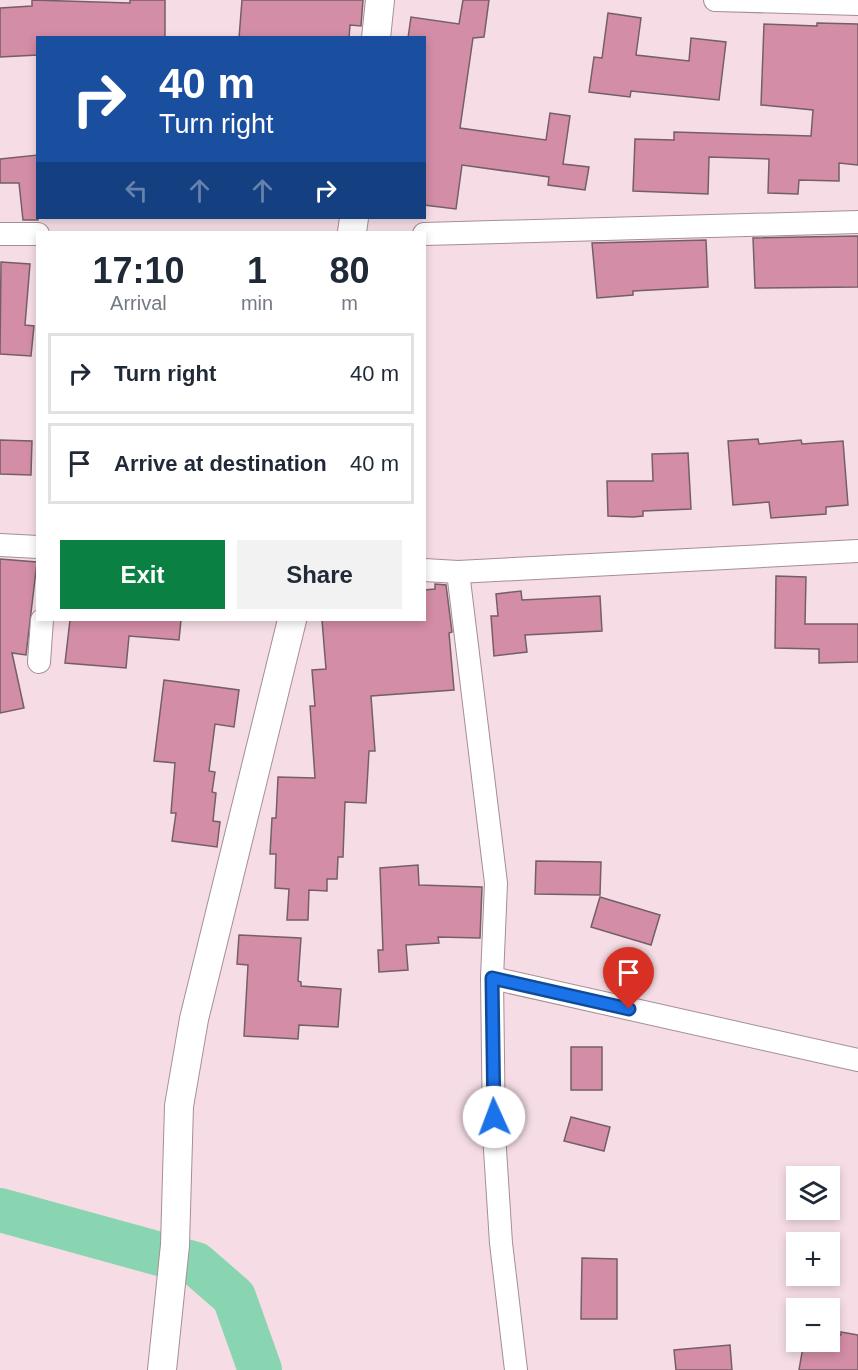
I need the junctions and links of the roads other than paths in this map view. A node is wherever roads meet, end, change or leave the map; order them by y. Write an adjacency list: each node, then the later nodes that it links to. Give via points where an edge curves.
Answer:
1 (380, 0): 4 (street)
2 (715, 0): 3 (street)
3 (858, 4)
4 (376, 36)
5 (858, 222): 8 (street)
6 (0, 234): 7 (street)
7 (36, 234)
8 (426, 234)
9 (0, 545): 10 (street)
10 (36, 547)
11 (858, 551): 13 (street)
12 (426, 570): 13 (street)
13 (458, 572): 17 (street, via 496,883)
14 (42, 621): 16 (street)
15 (291, 621): 19 (street, via 194,1019 179,1106 175,1245)
16 (39, 662)
17 (492, 978): 18 (street); 20 (street, via 494,1134 501,1243)
18 (858, 1060)
19 (162, 1370)
20 (516, 1370)

